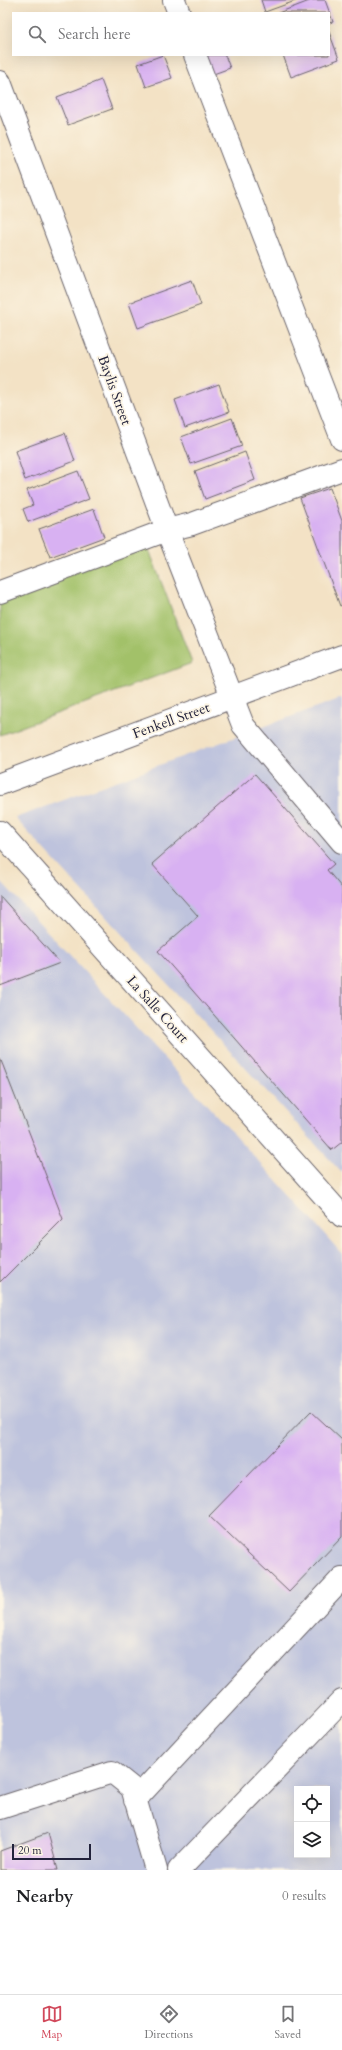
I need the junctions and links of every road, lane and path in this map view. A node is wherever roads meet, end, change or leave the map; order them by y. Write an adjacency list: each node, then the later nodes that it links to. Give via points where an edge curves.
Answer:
1 (174, 0): 2 (street)
2 (179, 12)
3 (195, 56): 5 (street)
4 (0, 82): 7 (street, Baylis Street)
5 (342, 439)
6 (342, 469): 7 (street, via 192,524)
7 (167, 530): 8 (street); 10 (street, Baylis Street)
8 (0, 592)
9 (342, 656): 10 (street, Fenkell Street)
10 (233, 697): 11 (street, Fenkell Street); 13 (street, Baylis Street, via 242,725)
11 (0, 784)
12 (0, 832): 14 (street, La Salle Court)
13 (342, 842)
14 (342, 1216)
15 (342, 1578): 17 (street)
16 (342, 1701): 20 (street)
17 (135, 1800): 18 (street, via 132,1788 112,1772); 19 (street)
18 (0, 1808)
19 (156, 1870)
20 (179, 1870)

